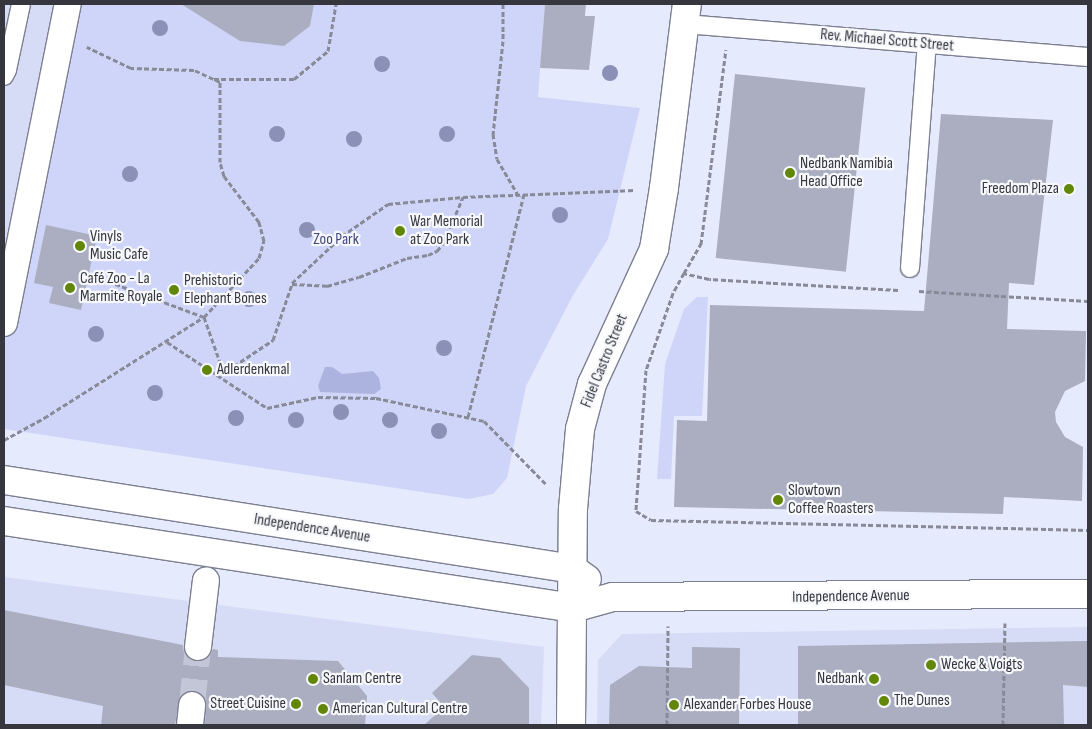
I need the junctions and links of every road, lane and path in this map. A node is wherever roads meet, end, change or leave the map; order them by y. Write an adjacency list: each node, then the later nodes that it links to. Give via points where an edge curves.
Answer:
1 (21, 4): 10 (lane)
2 (68, 4): 7 (street)
3 (336, 4): 11 (path, via 328,51 294,79)
4 (504, 4): 14 (path, via 493,134 497,159)
5 (686, 14): 6 (lane, Rev. Michael Scott Street); 12 (main road, Fidel Castro Street)
6 (729, 28): 8 (lane, Rev. Michael Scott Street); 17 (path, via 701,244)
7 (62, 35): 11 (path, via 131,68 194,70); 24 (street)
8 (927, 44): 9 (lane, Rev. Michael Scott Street); 16 (lane)
9 (1088, 57)
10 (4, 76)
11 (213, 79): 23 (path, via 220,82 220,162 224,176 258,222 264,241 259,258)
12 (664, 188): 13 (path); 32 (main road, Fidel Castro Street, via 654,249 592,384 580,429 573,509)
13 (524, 194): 14 (path); 26 (path)
14 (518, 195): 15 (path)
15 (462, 197): 19 (path, via 388,204 342,236); 19 (path, via 444,242 437,251 327,286)
16 (910, 268)
17 (684, 273): 20 (path, via 709,279); 31 (path, via 673,293 646,370 636,512 651,520)
18 (94, 276): 23 (path)
19 (292, 284): 23 (path, via 272,340 234,366 221,365)
20 (899, 290)
21 (909, 291): 22 (path)
22 (1088, 301)
23 (204, 316): 25 (path)
24 (4, 323)
25 (167, 342): 26 (path, via 267,408 318,397 376,398); 27 (path)
26 (468, 417): 28 (path, via 484,421)
27 (4, 440)
28 (527, 465)
29 (4, 480): 32 (main road, Independence Avenue)
30 (4, 521): 38 (main road, Independence Avenue)
31 (1088, 530)
32 (573, 570): 36 (main road, Independence Avenue); 38 (main road, Fidel Castro Street)
33 (206, 580): 39 (street)
34 (1088, 594): 35 (main road, Independence Avenue)
35 (1005, 595): 37 (main road, Independence Avenue); 42 (path)
36 (613, 597): 37 (main road, Independence Avenue); 38 (main road, Independence Avenue)
37 (669, 598): 41 (path)
38 (573, 608): 40 (main road, Fidel Castro Street)
39 (198, 647)
40 (571, 725)
41 (667, 725)
42 (1003, 725)

